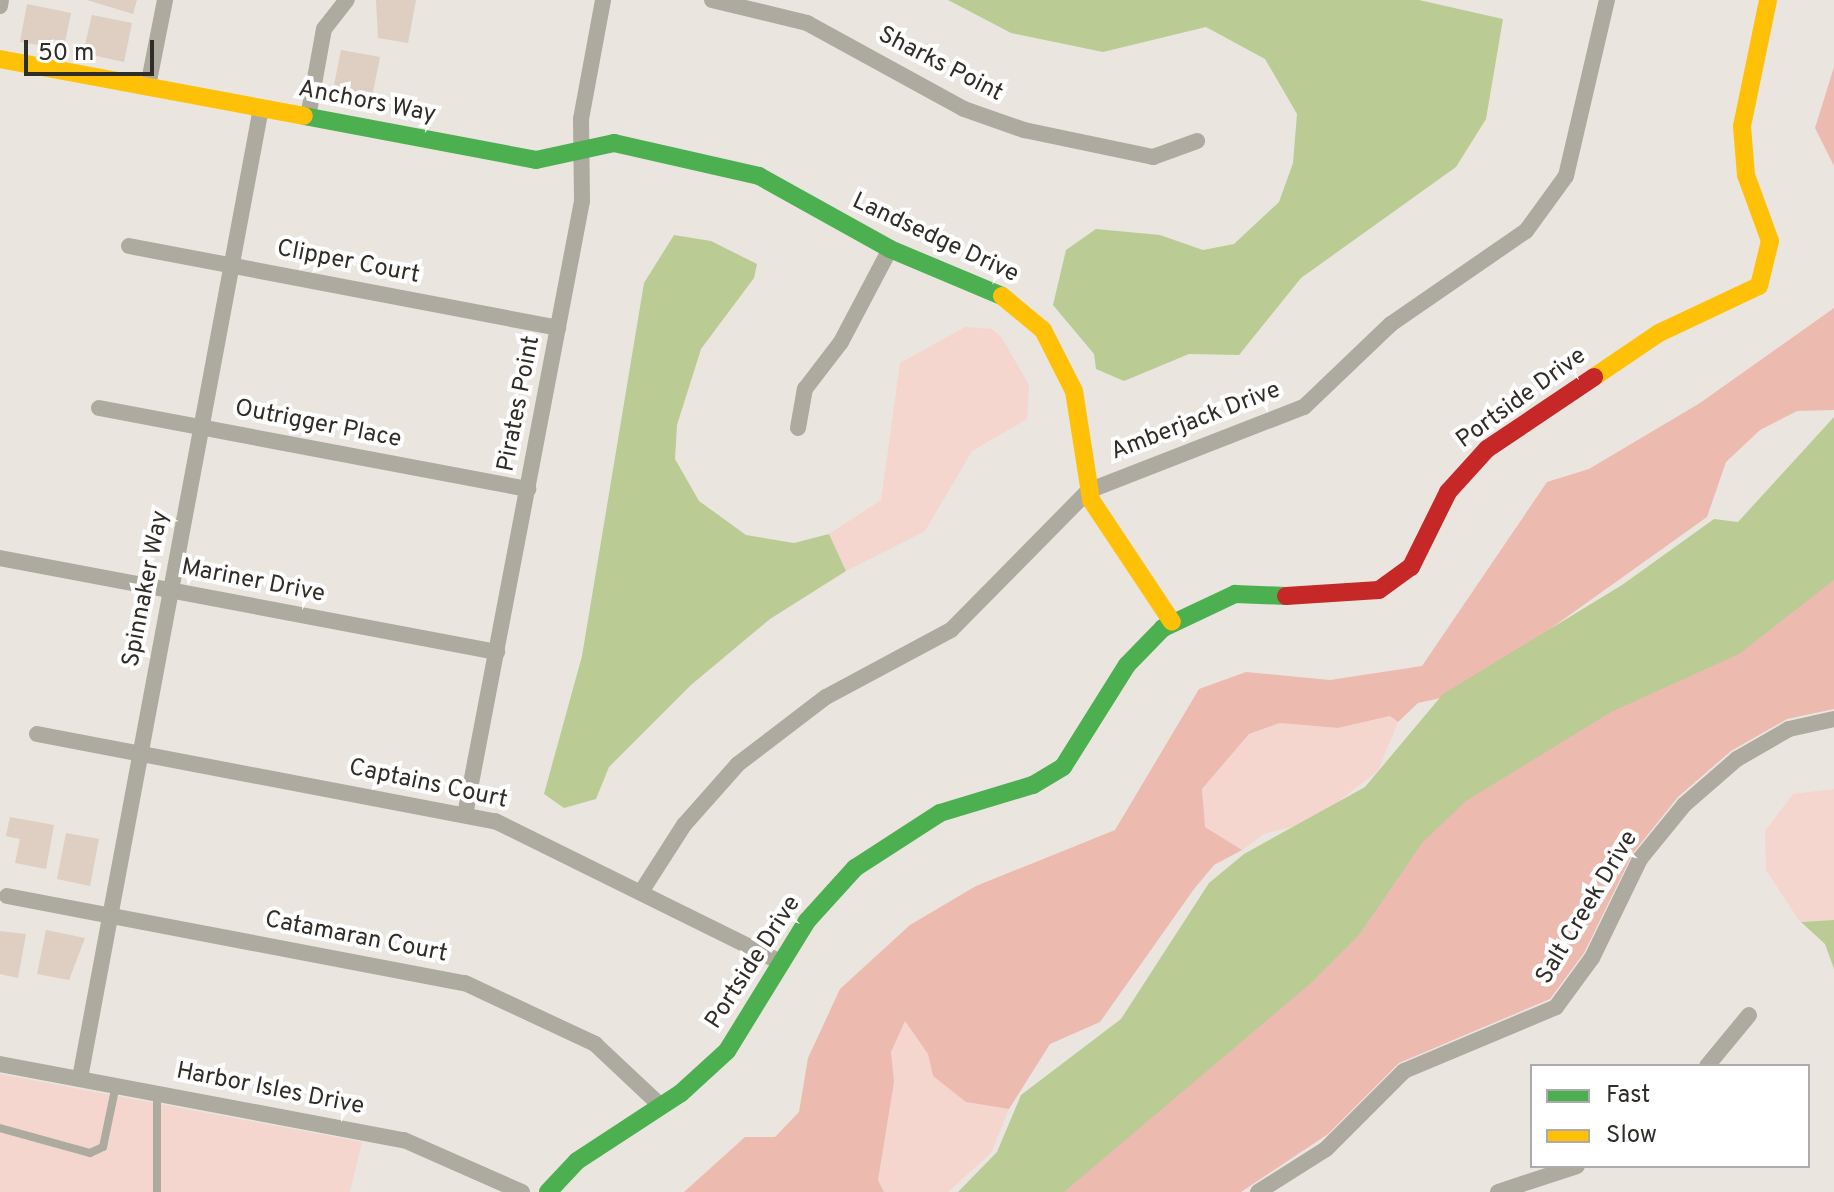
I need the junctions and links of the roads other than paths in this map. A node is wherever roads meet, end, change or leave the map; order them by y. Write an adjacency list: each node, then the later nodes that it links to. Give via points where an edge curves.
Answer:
1 (1, 0): 8 (street)
2 (165, 0): 10 (street)
3 (347, 0): 12 (street, via 324,29)
4 (603, 0): 14 (street, Pirates Point)
5 (712, 0): 13 (street, Sharks Point, via 807,23 964,109 1024,130 1153,157)
6 (1607, 0): 23 (street, Amberjack Drive, via 1569,167 1537,220 1391,324 1304,407)
7 (1768, 0): 26 (street, Portside Drive, via 1742,126 1746,175 1770,241 1759,286 1659,333 1487,449 1448,492 1411,567 1388,585 1338,598 1235,594)
8 (0, 6)
9 (0, 59): 10 (street, Anchors Way)
10 (148, 86): 11 (street, Anchors Way)
11 (261, 108): 12 (street, Anchors Way); 17 (street, Spinnaker Way)
12 (308, 117): 14 (street, Anchors Way, via 536,160)
13 (1197, 141)
14 (581, 149): 16 (street, Landsedge Drive, via 629,145 741,169); 18 (street, Pirates Point, via 582,201)
15 (129, 246): 17 (street, Clipper Court)
16 (890, 249): 21 (street, via 847,331 805,389); 23 (street, Landsedge Drive, via 999,293 1043,330 1074,391)
17 (232, 265): 18 (street, Clipper Court); 20 (street, Spinnaker Way)
18 (558, 328): 22 (street, Pirates Point)
19 (99, 408): 20 (street, Outrigger Place)
20 (201, 428): 22 (street, Outrigger Place); 25 (street, Spinnaker Way)
21 (798, 428)
22 (528, 489): 27 (street, Pirates Point)
23 (1088, 491): 26 (street, Landsedge Drive); 32 (street, Amberjack Drive, via 951,630 816,703 738,764 684,825)
24 (0, 558): 25 (street, Mariner Drive)
25 (171, 590): 27 (street, Mariner Drive); 30 (street, Spinnaker Way)
26 (1172, 622): 35 (street, Portside Drive, via 1127,665 1063,767 1033,785 940,813 892,840 836,887)
27 (497, 652): 31 (street, Pirates Point)
28 (1834, 719): 48 (street, Salt Creek Drive, via 1789,729 1737,759 1684,805 1640,859 1592,958 1556,1007 1404,1071 1326,1149)
29 (37, 734): 30 (street, Captains Court)
30 (141, 754): 31 (street, Captains Court); 34 (street, Spinnaker Way)
31 (465, 815): 32 (street, Captains Court, via 516,828)
32 (641, 892): 35 (street, Captains Court)
33 (7, 896): 34 (street, Catamaran Court)
34 (110, 917): 39 (street, Spinnaker Way); 42 (street, Catamaran Court, via 465,983 595,1044)
35 (782, 963): 42 (street, Portside Drive, via 742,1033)
36 (1749, 1015): 38 (street)
37 (0, 1064): 39 (street, Harbor Isles Drive)
38 (1709, 1064)
39 (80, 1078): 40 (street, Harbor Isles Drive)
40 (116, 1085): 41 (street, Harbor Isles Drive); 43 (lane, via 103,1147 90,1153)
41 (157, 1093): 45 (lane); 46 (street, Harbor Isles Drive, via 404,1140)
42 (661, 1106): 47 (street, Portside Drive, via 577,1161)
43 (0, 1128)
44 (1571, 1168): 49 (street)
45 (157, 1191)
46 (522, 1192)
47 (548, 1192)
48 (1258, 1192)
49 (1498, 1192)

